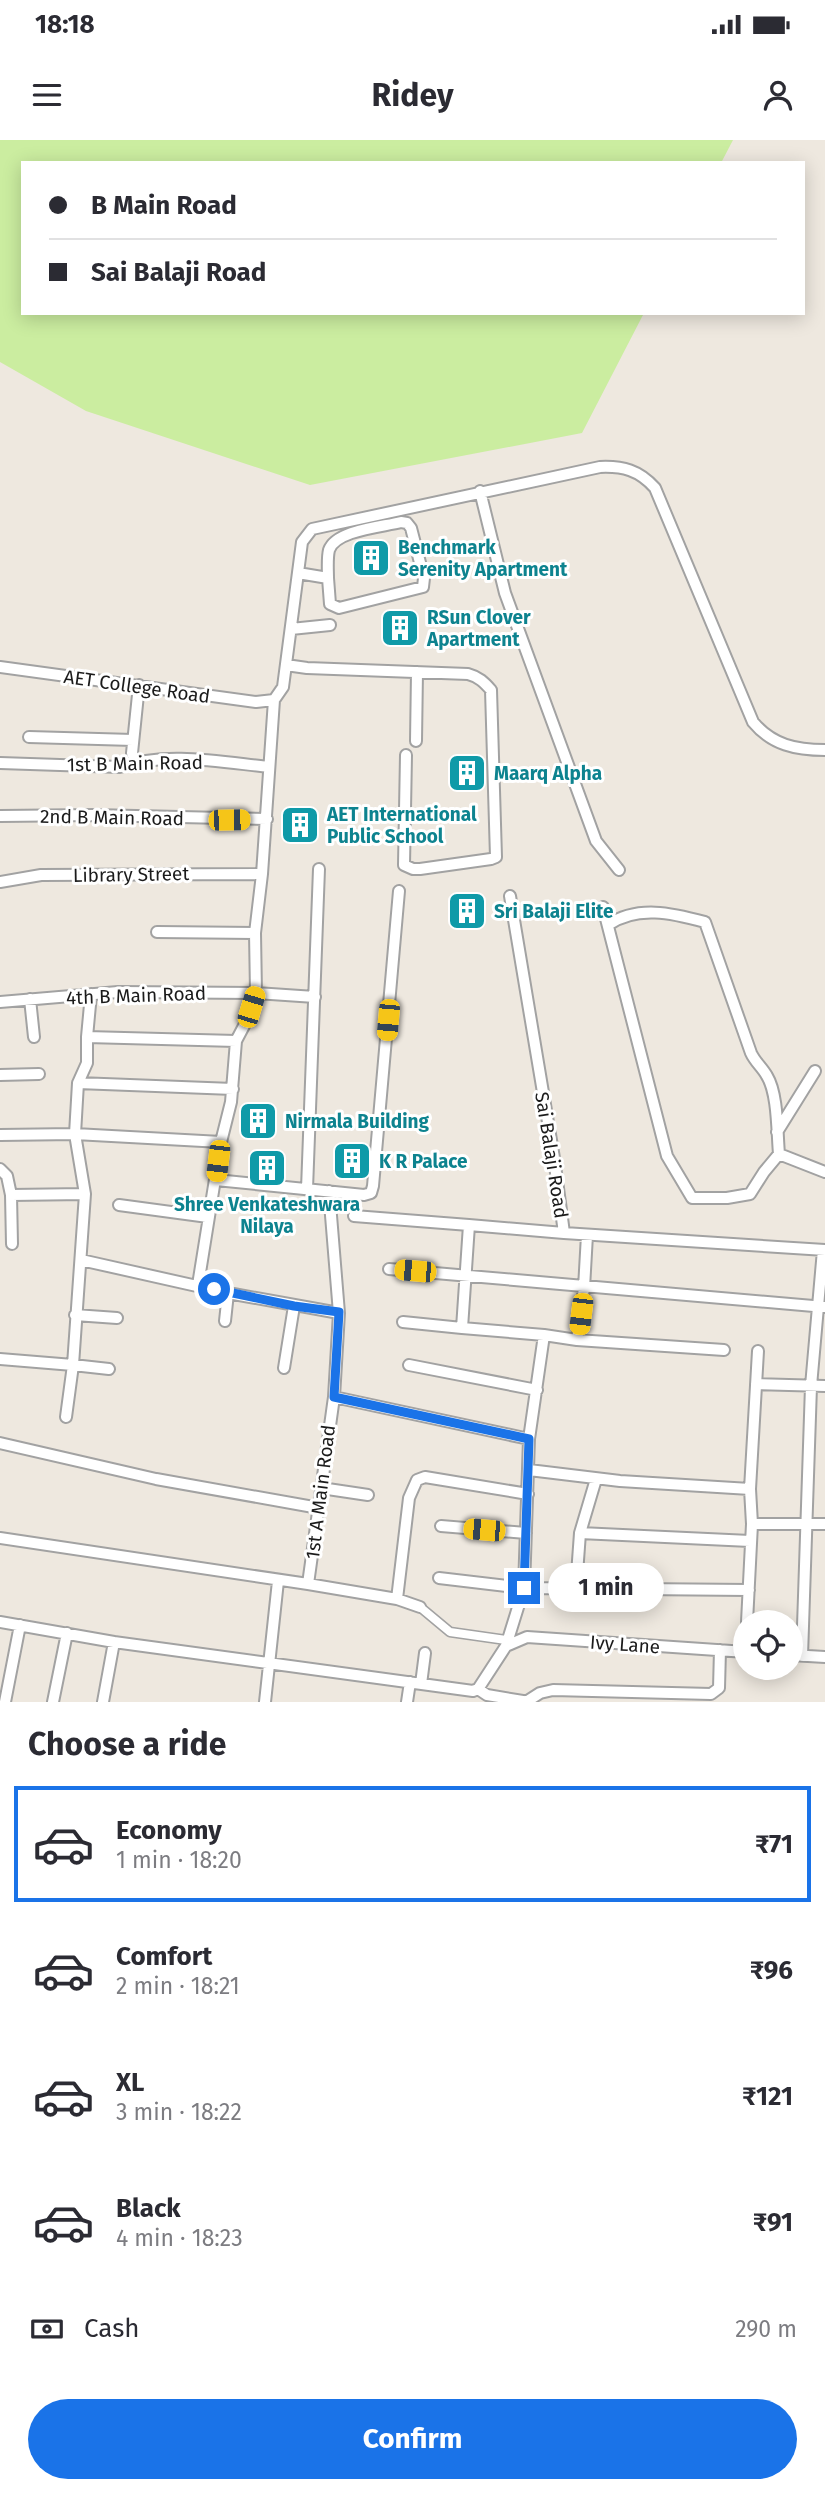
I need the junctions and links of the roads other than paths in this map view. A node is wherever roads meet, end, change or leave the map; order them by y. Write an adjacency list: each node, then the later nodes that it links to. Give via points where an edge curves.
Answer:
1 (480, 491): 2 (street, via 312,529 302,542); 14 (street, via 600,467 615,466 645,476 655,488 753,722 779,743); 22 (street, via 510,606 596,841)
2 (298, 573): 3 (street); 5 (street)
3 (328, 578): 3 (street, via 328,552 339,538 401,523 411,528 423,587 339,608 330,604)
4 (330, 625): 5 (street)
5 (290, 629): 6 (street)
6 (286, 665): 8 (street); 10 (street, via 283,687)
7 (0, 667): 9 (street, AET College Road)
8 (417, 672): 13 (street); 15 (street, via 468,674 479,677 491,690 496,857 420,869 404,865)
9 (139, 685): 10 (street, AET College Road, via 256,702); 12 (street)
10 (274, 700): 18 (street)
11 (29, 737): 12 (street)
12 (134, 740): 16 (street)
13 (416, 741)
14 (825, 750)
15 (406, 755)
16 (135, 761): 17 (street, 1st B Main Road, via 120,767); 18 (street, 1st B Main Road, via 174,758)
17 (0, 763)
18 (269, 766): 20 (street)
19 (0, 816): 20 (street, 2nd B Main Road)
20 (267, 819): 23 (street)
21 (319, 869): 33 (street)
22 (619, 870)
23 (262, 874): 24 (street, Library Street, via 41,875); 30 (street)
24 (0, 882)
25 (399, 891): 53 (street, via 395,993 373,1186 371,1193 364,1195)
26 (507, 901): 60 (street, Sai Balaji Road)
27 (603, 907): 28 (street)
28 (608, 925): 44 (street, via 620,916 641,912 705,922 755,1064 766,1075 773,1093); 48 (street, via 667,1156 692,1198 750,1194)
29 (157, 932): 30 (street)
30 (255, 933): 31 (street)
31 (256, 992): 32 (street, 4th B Main Road); 33 (street, 4th B Main Road); 38 (street)
32 (91, 994): 34 (street, 4th B Main Road); 37 (street)
33 (315, 997): 52 (street)
34 (30, 999): 35 (street, 4th B Main Road); 36 (street)
35 (0, 1002)
36 (34, 1037)
37 (87, 1037): 38 (street); 42 (street, via 87,1063)
38 (236, 1041): 43 (street)
39 (815, 1071): 44 (street)
40 (39, 1074): 41 (street)
41 (0, 1075)
42 (78, 1083): 43 (street); 45 (street)
43 (233, 1089): 47 (street)
44 (777, 1132): 48 (street)
45 (75, 1134): 46 (street); 47 (street); 54 (street)
46 (0, 1135)
47 (221, 1142): 51 (street)
48 (779, 1154): 50 (street)
49 (0, 1169): 55 (street, via 7,1176)
50 (825, 1172)
51 (216, 1180): 52 (street); 58 (street)
52 (307, 1189): 53 (street)
53 (329, 1191): 72 (street, 1st A Main Road)
54 (85, 1194): 55 (street); 64 (street)
55 (11, 1195): 62 (street)
56 (119, 1205): 58 (street)
57 (354, 1216): 59 (street, Sai Balaji Road)
58 (208, 1217): 67 (street)
59 (469, 1225): 60 (street, Sai Balaji Road); 66 (street)
60 (564, 1233): 61 (street)
61 (587, 1235): 63 (street); 68 (street)
62 (12, 1244)
63 (824, 1250): 71 (street)
64 (81, 1260): 67 (street); 73 (street)
65 (389, 1269): 66 (street)
66 (466, 1276): 68 (street); 77 (street)
67 (198, 1285): 69 (street)
68 (584, 1288): 71 (street); 79 (street)
69 (229, 1293): 70 (street); 75 (street)
70 (294, 1306): 72 (street); 85 (street)
71 (822, 1307): 88 (street)
72 (339, 1312): 91 (street, 1st A Main Road)
73 (75, 1315): 74 (street); 84 (street)
74 (117, 1318)
75 (225, 1321)
76 (404, 1322): 77 (street)
77 (462, 1328): 78 (street)
78 (544, 1335): 79 (street); 90 (street)
79 (578, 1340): 80 (street)
80 (724, 1350)
81 (758, 1352): 87 (street)
82 (0, 1359): 84 (street)
83 (409, 1365): 90 (street)
84 (73, 1366): 86 (street); 92 (street)
85 (284, 1368)
86 (109, 1369)
87 (756, 1384): 88 (street); 98 (street)
88 (811, 1386): 89 (street); 102 (street)
89 (825, 1386)
90 (537, 1390): 93 (street)
91 (334, 1397): 93 (street); 97 (street, 1st A Main Road)
92 (66, 1417)
93 (529, 1439): 95 (street)
94 (0, 1443): 101 (street, via 156,1479)
95 (529, 1470): 96 (street); 99 (street)
96 (596, 1479): 98 (street); 107 (street)
97 (321, 1488): 100 (street); 101 (street, 1st A Main Road)
98 (750, 1489): 103 (street)
99 (528, 1494): 106 (street); 116 (street, via 425,1477 417,1480 409,1498)
100 (368, 1496)
101 (319, 1508): 112 (street, 1st A Main Road)
102 (807, 1523): 103 (street); 104 (street); 119 (street)
103 (752, 1524): 109 (street)
104 (825, 1524)
105 (441, 1527): 106 (street)
106 (527, 1533): 113 (street)
107 (580, 1533): 109 (street); 114 (street)
108 (0, 1538): 111 (street)
109 (750, 1541): 115 (street)
110 (439, 1578): 113 (street)
111 (278, 1581): 112 (street); 130 (street)
112 (308, 1584): 116 (street)
113 (524, 1588): 114 (street); 124 (street)
114 (576, 1588): 115 (street)
115 (749, 1590): 118 (street)
116 (397, 1599): 117 (street)
117 (420, 1606): 124 (street, via 450,1632)
118 (748, 1610)
119 (800, 1610)
120 (0, 1622): 121 (street)
121 (20, 1625): 122 (street); 133 (street)
122 (68, 1633): 123 (street); 134 (street)
123 (114, 1642): 130 (street); 135 (street)
124 (506, 1643): 125 (street, Ivy Lane, via 527,1637); 132 (street)
125 (720, 1650): 126 (street, Ivy Lane); 138 (street, via 719,1688 712,1693 553,1690)
126 (733, 1651)
127 (425, 1653): 131 (street)
128 (803, 1656): 129 (street)
129 (825, 1657)
130 (269, 1664): 131 (street); 136 (street)
131 (415, 1683): 132 (street); 137 (street)
132 (478, 1689): 138 (street)
133 (5, 1702)
134 (53, 1702)
135 (103, 1702)
136 (265, 1702)
137 (407, 1702)
138 (527, 1702)

